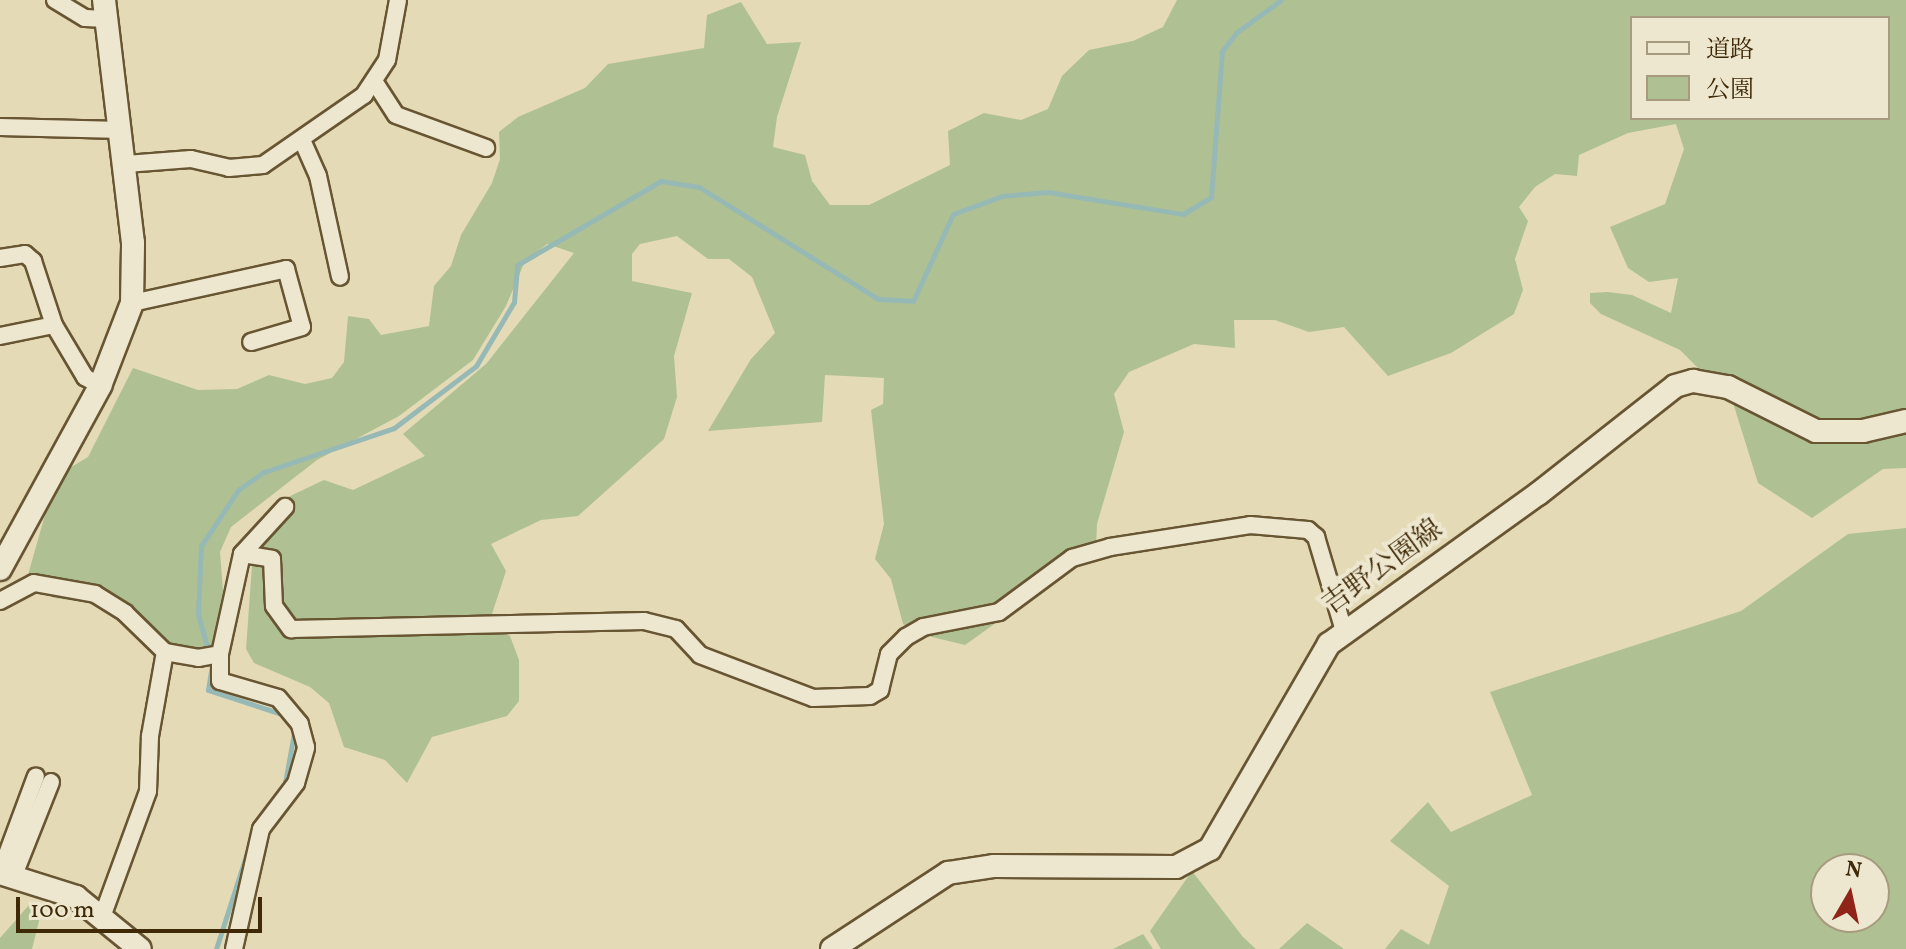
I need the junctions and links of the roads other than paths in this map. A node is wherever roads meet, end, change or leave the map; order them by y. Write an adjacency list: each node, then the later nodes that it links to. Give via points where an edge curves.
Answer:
1 (55, 0): 3 (street, via 85,18)
2 (398, 0): 4 (street, via 387,60)
3 (105, 10): 6 (main road)
4 (374, 81): 7 (street, via 364,95); 8 (street, via 396,115)
5 (0, 127): 6 (street)
6 (122, 130): 9 (main road)
7 (302, 140): 9 (street, via 248,169 191,159); 11 (street, via 318,176)
8 (486, 148)
9 (126, 164): 12 (main road, via 136,275)
10 (0, 258): 13 (street, via 25,254 33,261)
11 (340, 277)
12 (132, 303): 15 (street, via 286,269 302,327); 16 (main road)
13 (54, 325): 14 (street); 16 (street, via 85,377)
14 (0, 336)
15 (251, 342)
16 (100, 386): 20 (main road)
17 (1906, 421): 22 (main road, 吉野公園線, via 1863,431 1816,431 1728,387 1693,381 1675,386 1538,494)
18 (285, 507): 19 (street)
19 (242, 554): 22 (street, via 272,559 274,606 291,629 634,620 676,629 700,655 813,698 870,696 880,690 889,654 906,637 923,627 999,612 1072,558 1250,525 1308,530 1316,537); 24 (street)
20 (0, 569)
21 (0, 601): 23 (street, via 34,583 95,594 125,613)
22 (1344, 631): 30 (main road, 吉野公園線, via 1321,654 1217,839 1202,854 1176,867 994,866 948,873)
23 (165, 652): 24 (street, via 198,658); 27 (street, via 150,736 148,791)
24 (220, 654): 29 (street, via 220,681 278,698 300,724 306,747 296,783 261,829)
25 (44, 779): 26 (street)
26 (7, 874): 27 (main road, via 50,885)
27 (102, 917): 28 (main road)
28 (140, 949)
29 (234, 949)
30 (832, 949)

